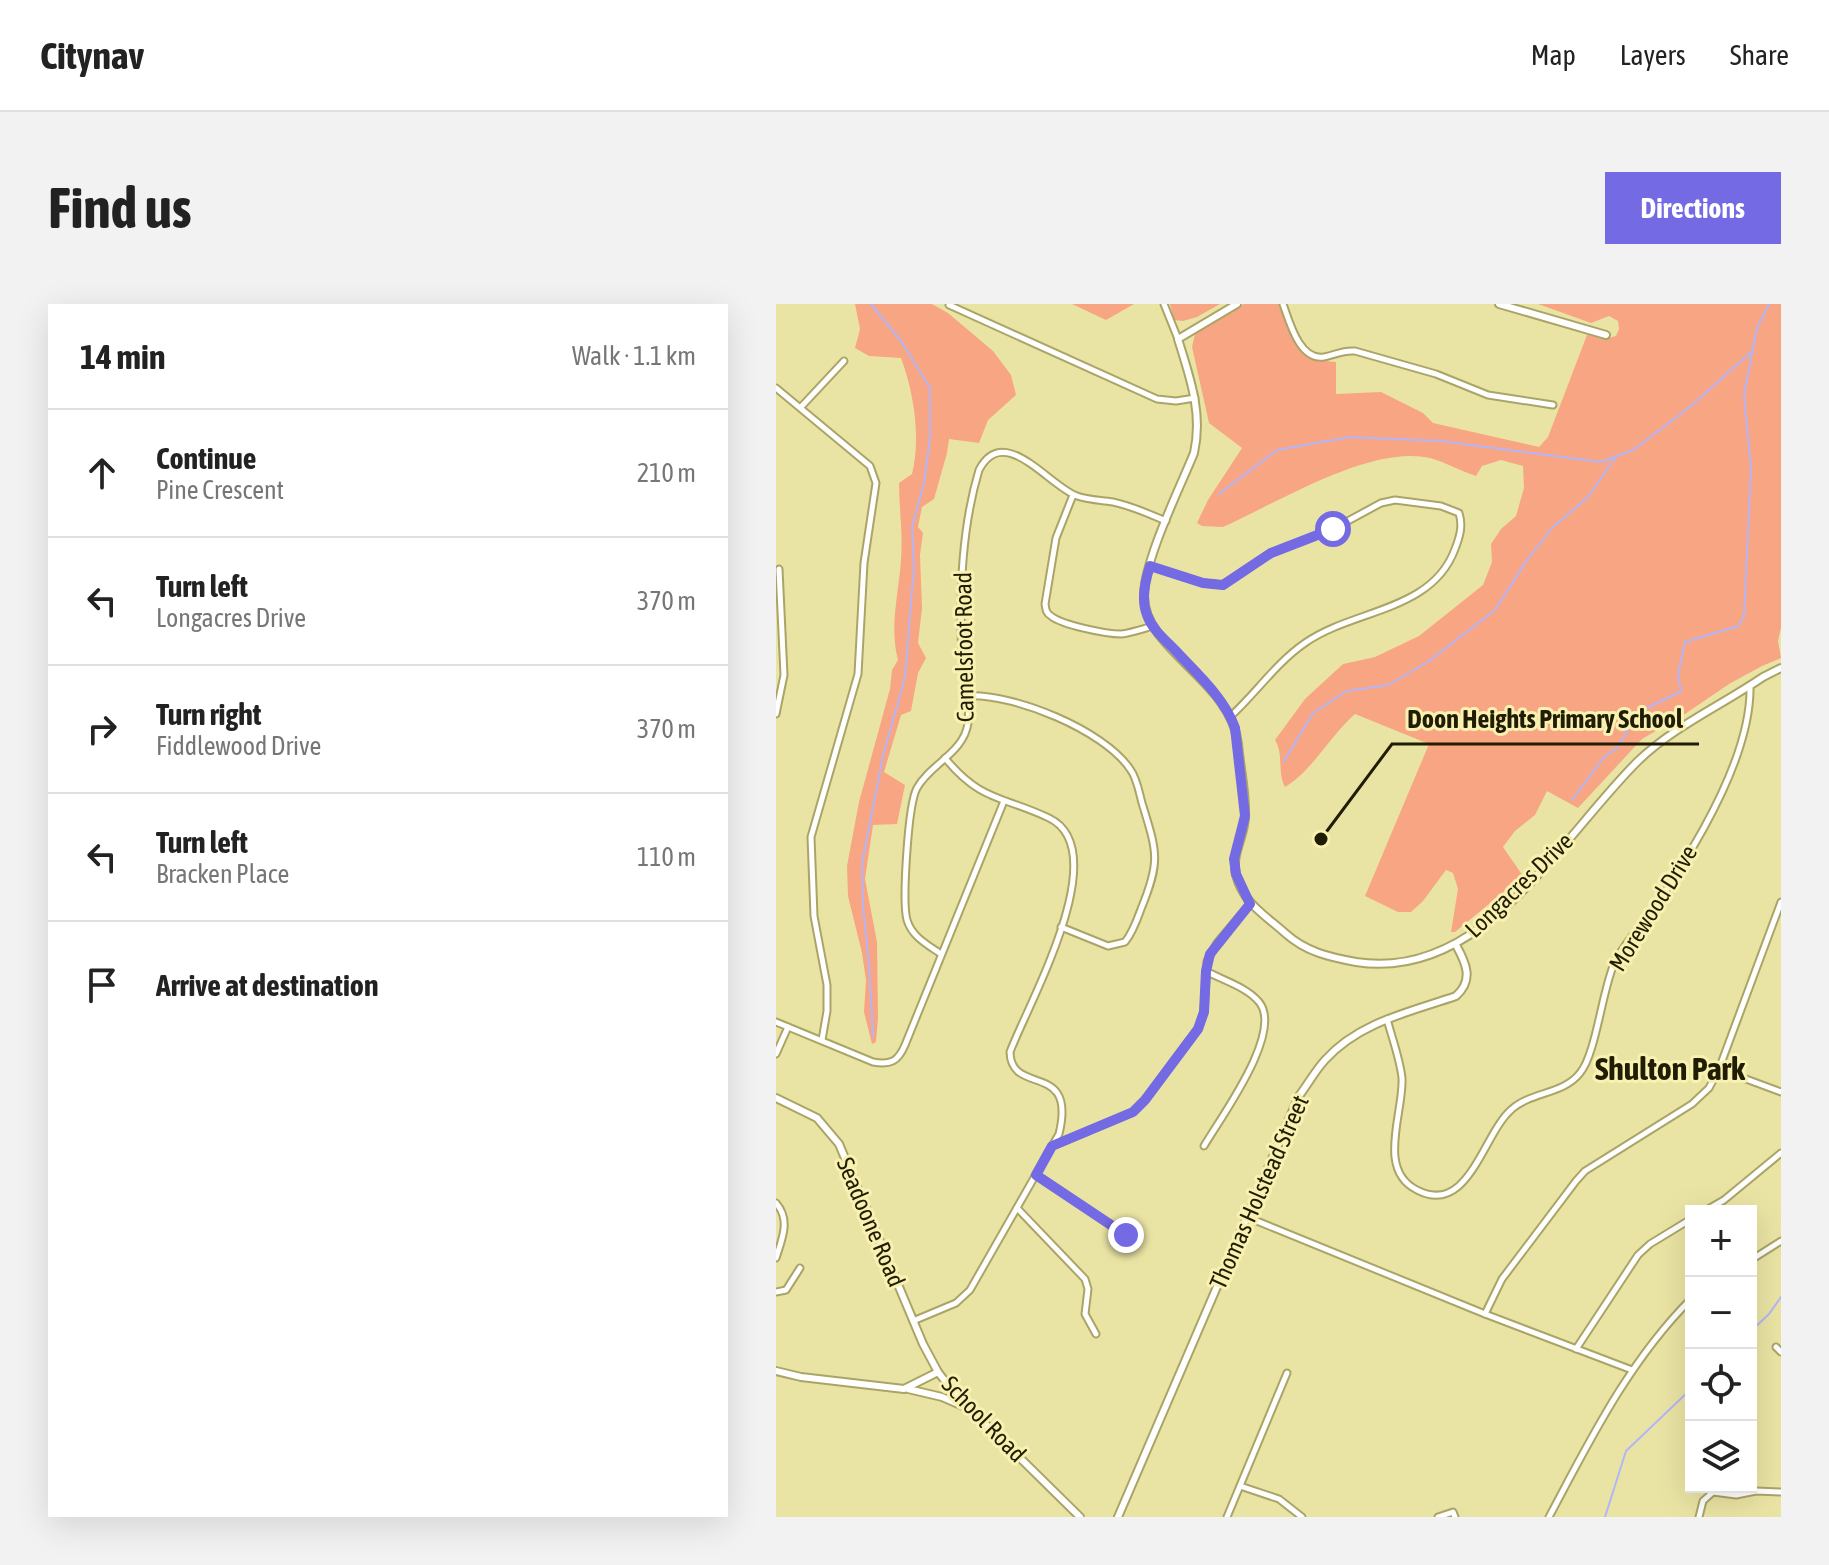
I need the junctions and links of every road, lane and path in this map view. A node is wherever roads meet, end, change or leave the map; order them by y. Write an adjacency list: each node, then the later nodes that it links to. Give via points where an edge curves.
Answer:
1 (1164, 304): 7 (street)
2 (1237, 304): 7 (street)
3 (1283, 304): 11 (street, via 1299,342 1314,356 1355,351 1488,395)
4 (1499, 304): 6 (street)
5 (949, 305): 10 (street, via 1157,399)
6 (1606, 335)
7 (1178, 339): 10 (street)
8 (844, 361): 12 (street)
9 (776, 388): 12 (street)
10 (1195, 398): 14 (street, via 1199,433)
11 (1553, 405)
12 (801, 407): 34 (street, via 870,466 876,483 864,563 858,674 811,837 814,916 827,985)
13 (1073, 495): 14 (street, Camelsfoot Road, via 1128,506); 17 (street, via 1056,538 1047,611 1051,617 1111,634); 20 (street, Camelsfoot Road, via 1011,453 1000,452 983,462 960,579)
14 (1166, 521): 15 (street)
15 (1150, 566): 17 (street, via 1144,594); 22 (street, via 1223,585 1271,553 1381,503 1395,500 1459,513 1459,537 1437,579 1373,615 1304,643)
16 (779, 569): 21 (street, via 784,675)
17 (1153, 626): 22 (street, Longacres Drive)
18 (1781, 668): 19 (street, Longacres Drive)
19 (1750, 685): 28 (street, Longacres Drive, via 1638,762 1523,888); 31 (street, Morewood Drive, via 1747,719 1730,773 1696,841 1614,964 1585,1066 1574,1080 1513,1108 1464,1184 1452,1190 1415,1190 1400,1174 1395,1149 1402,1080)
20 (967, 696): 23 (street, Camelsfoot Road, via 967,731); 27 (street, via 1006,699 1078,726 1133,773 1157,860 1133,930 1125,942 1108,946)
21 (776, 714)
22 (1231, 716): 26 (street, Longacres Drive, via 1245,816 1234,859)
23 (945, 758): 24 (street, via 973,788); 29 (street, Camelsfoot Road, via 913,796 906,907 912,930)
24 (1004, 801): 27 (street, via 1049,818 1069,837 1075,882); 29 (street)
25 (1781, 902): 36 (street)
26 (1250, 904): 28 (street, Longacres Drive, via 1309,951 1344,960 1403,962); 30 (street, via 1217,943)
27 (1061, 927): 39 (street, via 1010,1060 1018,1073 1057,1090 1063,1105)
28 (1456, 945): 31 (street, Thomas Holstead Street, via 1467,973 1463,989)
29 (941, 954): 34 (street, via 901,1055 890,1063 873,1062)
30 (1206, 971): 39 (street, via 1198,1029 1139,1107); 40 (street, via 1261,1003 1266,1024 1259,1050)
31 (1387, 1019): 46 (street, Thomas Holstead Street, via 1352,1036 1313,1076 1291,1112)
32 (776, 1022): 33 (street)
33 (788, 1027): 34 (street); 35 (street)
34 (822, 1040)
35 (776, 1054)
36 (1719, 1069): 37 (street); 55 (street, via 1692,1104 1585,1171 1502,1279)
37 (1781, 1092)
38 (776, 1098): 56 (street, Seadoone Road, via 817,1118 839,1144)
39 (1052, 1146): 42 (street)
40 (1204, 1146)
41 (1781, 1153): 44 (street)
42 (1036, 1175): 45 (street); 48 (street)
43 (776, 1203): 51 (street, via 785,1220)
44 (1715, 1205)
45 (1017, 1208): 56 (street, via 963,1298); 57 (street, via 1085,1279 1084,1310)
46 (1246, 1217): 55 (street); 68 (street, Thomas Holstead Street)
47 (1685, 1223): 58 (street, via 1638,1255)
48 (1126, 1235)
49 (1781, 1241): 50 (street)
50 (1757, 1256)
51 (776, 1258)
52 (800, 1268): 53 (street, via 786,1290)
53 (776, 1292)
54 (1685, 1306): 59 (street)
55 (1485, 1314): 58 (street)
56 (913, 1321): 60 (street, Seadoone Road)
57 (1096, 1334)
58 (1576, 1349): 59 (street)
59 (1632, 1370): 73 (street)
60 (938, 1372): 63 (street, School Road); 64 (street, School Road)
61 (1287, 1373): 65 (street)
62 (777, 1374): 63 (street, School Road)
63 (904, 1389): 64 (street, via 942,1397)
64 (972, 1411): 67 (street, School Road)
65 (1240, 1486): 69 (street); 70 (street, via 1279,1499)
66 (1781, 1492): 74 (street, via 1713,1492 1703,1501)
67 (1080, 1517)
68 (1118, 1517)
69 (1227, 1517)
70 (1302, 1517)
71 (1438, 1517): 72 (street, via 1449,1512)
72 (1455, 1517)
73 (1549, 1517)
74 (1699, 1517)

